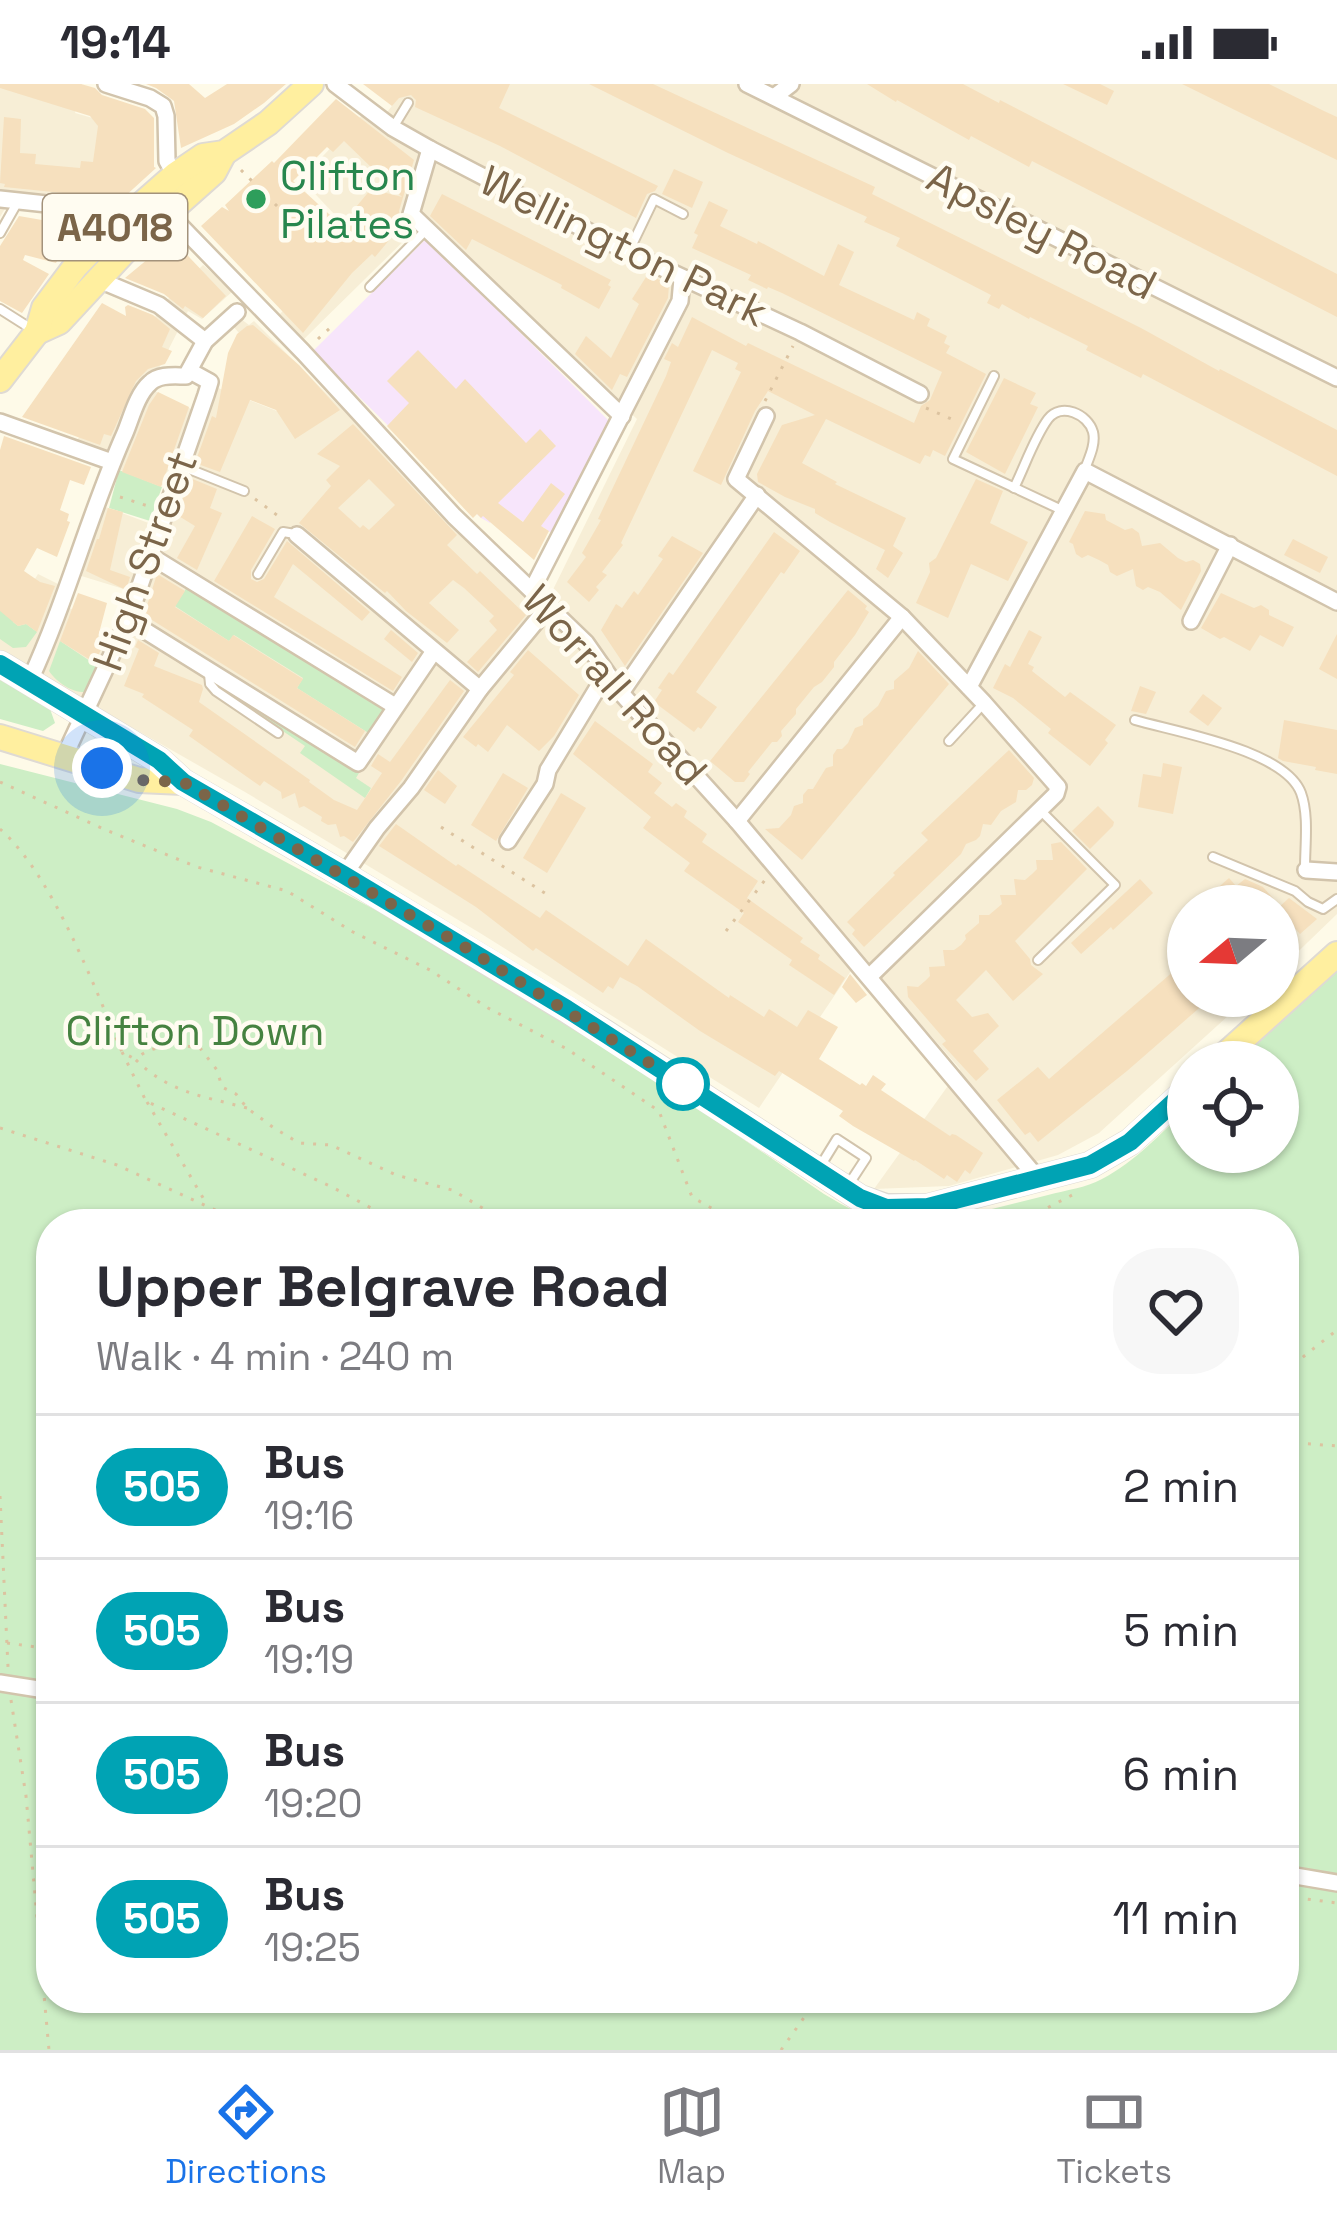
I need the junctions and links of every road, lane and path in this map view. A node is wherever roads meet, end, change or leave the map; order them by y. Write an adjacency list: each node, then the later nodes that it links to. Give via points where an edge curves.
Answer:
1 (106, 84): 11 (street, via 163,106)
2 (311, 84): 10 (main road, A4018)
3 (335, 84): 8 (street, Wellington Park)
4 (747, 84): 6 (street, Apsley Road)
5 (791, 84): 6 (street)
6 (774, 97): 34 (street, Apsley Road)
7 (408, 103): 8 (lane)
8 (393, 128): 9 (street, Wellington Park)
9 (430, 149): 18 (street, via 411,214); 20 (street, Wellington Park)
10 (224, 153): 11 (main road, A4018); 14 (path); 15 (main road, A4018, via 214,172)
11 (175, 175): 16 (main road, A4018)
12 (9, 201): 13 (street); 19 (lane)
13 (64, 206): 16 (street); 21 (street, via 82,229)
14 (278, 207)
15 (166, 212): 21 (main road, A4018); 30 (street, Worrall Road)
16 (130, 213): 21 (main road, A4018)
17 (683, 214): 20 (lane, via 654,199)
18 (427, 229): 23 (lane, via 377,270); 36 (street)
19 (0, 233)
20 (628, 252): 22 (street, Wellington Park)
21 (86, 273): 27 (main road, A4018, via 44,308); 29 (street, via 159,305)
22 (682, 279): 28 (street, Wellington Park); 36 (street, via 680,301)
23 (370, 286)
24 (0, 309): 27 (lane)
25 (237, 312): 29 (street)
26 (331, 326): 30 (path)
27 (37, 332): 31 (main road, A4018)
28 (800, 332): 35 (street, Wellington Park); 37 (path, via 759,412)
29 (205, 341): 32 (street)
30 (303, 352): 52 (street, Worrall Road)
31 (4, 365)
32 (190, 371): 39 (street, via 150,382); 40 (street, High Street, via 210,382 215,398)
33 (994, 376): 42 (lane, via 953,459)
34 (1337, 378)
35 (920, 394)
36 (622, 416): 52 (street)
37 (766, 416): 45 (street, via 736,479)
38 (0, 422): 39 (street)
39 (112, 462): 43 (street)
40 (180, 466): 44 (lane); 46 (street, High Street)
41 (1085, 471): 42 (lane, via 1092,428 1061,410 1049,418); 47 (street); 49 (street)
42 (1014, 488): 47 (lane)
43 (102, 490): 46 (path); 62 (street)
44 (244, 491): 48 (path)
45 (758, 495): 55 (street); 65 (street)
46 (164, 511): 50 (street, High Street)
47 (1065, 511): 63 (street)
48 (296, 531): 51 (lane, via 283,532); 58 (street)
49 (1230, 545): 53 (street); 57 (street)
50 (149, 555): 56 (street, High Street); 67 (street)
51 (258, 574)
52 (532, 590): 54 (street, Worrall Road)
53 (1337, 602)
54 (548, 607): 61 (street, Worrall Road); 64 (street)
55 (902, 617): 63 (street); 77 (street)
56 (128, 620): 60 (street); 68 (street, High Street)
57 (1191, 621)
58 (434, 651): 64 (street); 67 (street)
59 (0, 664): 62 (main road)
60 (208, 669): 67 (street, via 358,763); 70 (lane, via 216,691)
61 (606, 674): 65 (street, Worrall Road); 80 (street)
62 (29, 680): 68 (main road)
63 (969, 687): 66 (street)
64 (480, 689): 85 (street)
65 (621, 693): 77 (street, Worrall Road)
66 (984, 703): 72 (lane); 76 (street, via 1058,787)
67 (395, 706)
68 (85, 716): 73 (street, High Street); 75 (main road)
69 (1135, 720): 83 (lane, via 1260,755 1287,774 1303,797)
70 (278, 733)
71 (0, 737): 73 (main road)
72 (949, 741)
73 (64, 757): 75 (main road, via 139,780)
74 (0, 782): 107 (path, via 197,867 286,891 567,1048 659,1111 692,1197)
75 (183, 782): 85 (main road)
76 (1040, 810): 90 (lane, via 1115,885); 91 (street)
77 (737, 821): 82 (street, Worrall Road)
78 (441, 827): 86 (path)
79 (0, 829): 93 (path, via 49,893)
80 (508, 841)
81 (1213, 857): 87 (lane, via 1323,909)
82 (775, 866): 88 (path); 91 (street, Worrall Road)
83 (1306, 870): 84 (street)
84 (1337, 872)
85 (344, 875): 99 (main road)
86 (551, 897)
87 (1337, 899)
88 (727, 931)
89 (1337, 954): 92 (main road)
90 (1038, 960)
91 (869, 977): 100 (street, Worrall Road)
92 (1240, 1041)
93 (122, 1052): 94 (path); 95 (path)
94 (135, 1059): 96 (path, via 190,1094); 96 (path, via 148,1048 200,1048)
95 (146, 1101): 103 (path); 105 (path)
96 (247, 1108): 106 (path, via 299,1143 331,1145)
97 (1167, 1108): 100 (main road, via 1090,1165)
98 (0, 1128): 103 (path, via 117,1165)
99 (817, 1172): 101 (main road); 101 (lane, via 837,1139 866,1158)
100 (1039, 1180): 101 (main road, via 906,1209)
101 (845, 1190)
102 (1078, 1192): 108 (path)
103 (208, 1207): 104 (path)
104 (212, 1209)
105 (373, 1209)
106 (484, 1209)
107 (713, 1209)
108 (1045, 1209)
109 (1337, 1330): 110 (path)
110 (1304, 1358): 111 (path); 112 (path)
111 (1299, 1362)
112 (1299, 1364)
113 (1299, 1443): 114 (path)
114 (1337, 1446)
115 (0, 1496): 116 (path)
116 (7, 1643): 117 (path); 118 (path)
117 (36, 1647)
118 (4, 1684): 119 (street); 124 (path)
119 (36, 1689)
120 (1299, 1876): 121 (street)
121 (1337, 1882)
122 (1299, 1898): 123 (path)
123 (1337, 1903)
124 (36, 1906)
125 (46, 2013): 127 (path)
126 (807, 2013): 128 (path)
127 (49, 2050)
128 (781, 2050)

